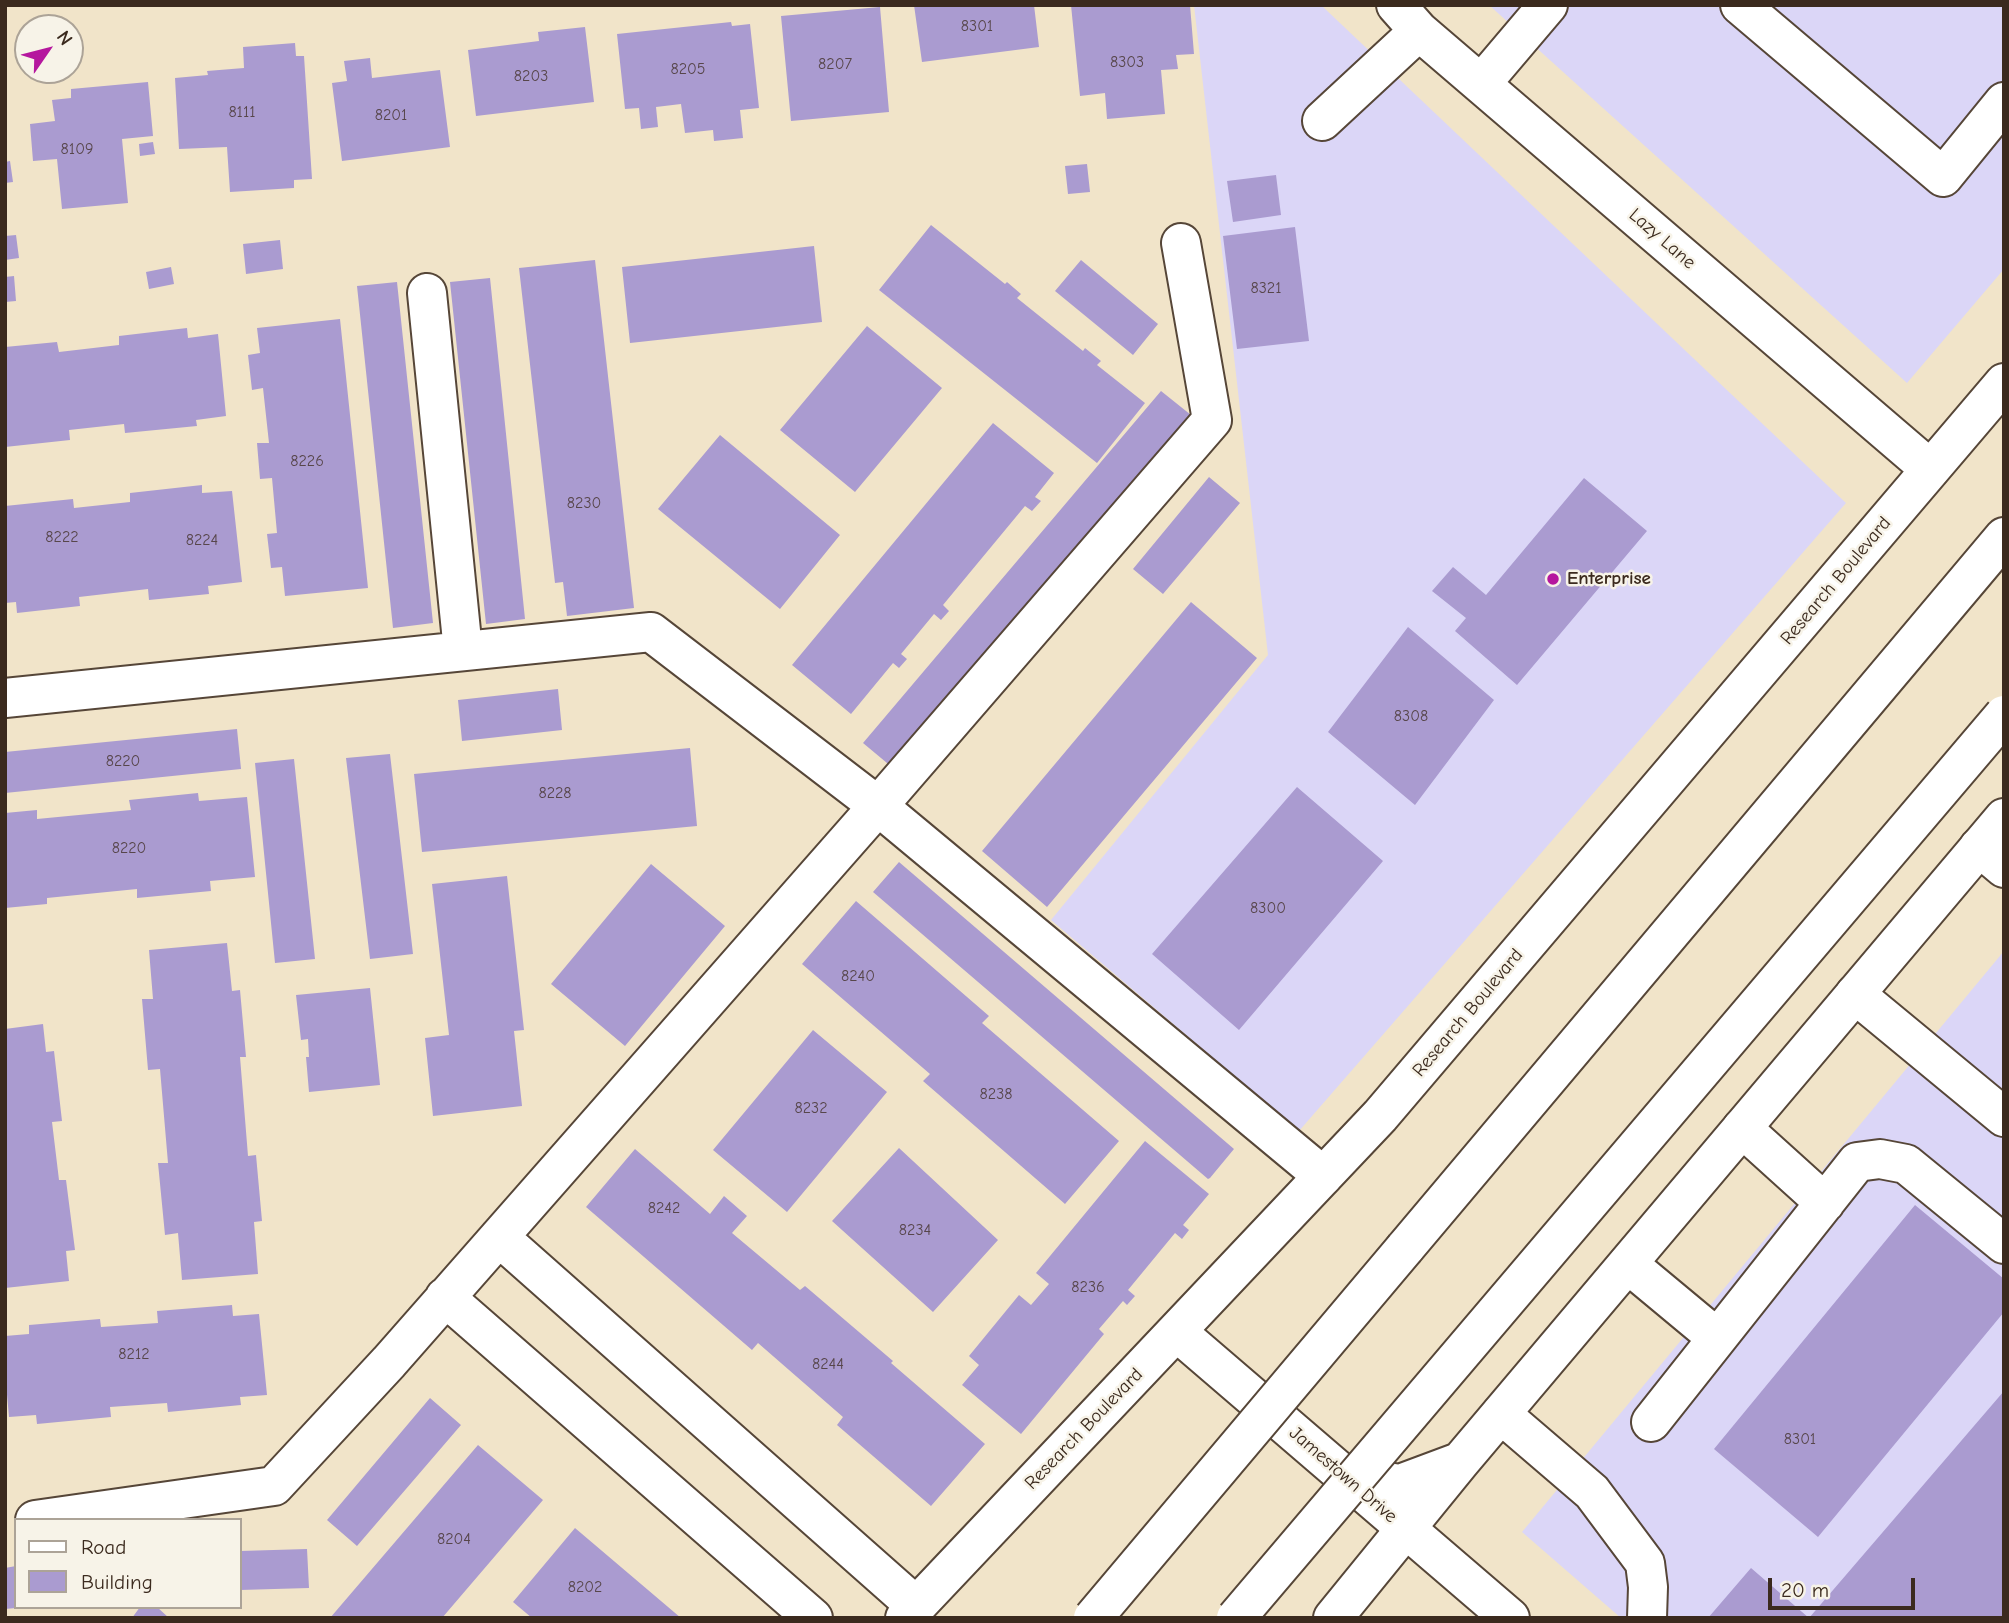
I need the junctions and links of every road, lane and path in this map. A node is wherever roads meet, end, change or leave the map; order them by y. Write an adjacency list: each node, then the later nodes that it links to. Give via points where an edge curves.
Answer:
1 (1548, 5): 4 (main road)
2 (1741, 5): 5 (main road, via 1943,177)
3 (1408, 18): 4 (main road, Lazy Lane); 6 (main road)
4 (1481, 84): 10 (main road, Lazy Lane)
5 (2004, 102)
6 (1322, 121)
7 (1181, 243): 15 (main road, via 1212,420)
8 (427, 293): 12 (main road)
9 (2004, 383): 10 (main road, Research Boulevard)
10 (1930, 469): 21 (main road, Research Boulevard, via 1380,1116)
11 (2004, 537): 37 (main road, bridge)
12 (463, 651): 13 (main road); 15 (main road, via 651,632)
13 (5, 698)
14 (2004, 715): 38 (main road, bridge)
15 (878, 806): 21 (main road); 23 (main road)
16 (2004, 818): 17 (main road)
17 (1992, 858): 18 (main road)
18 (1855, 994): 19 (main road); 20 (main road)
19 (2004, 1117)
20 (1742, 1128): 22 (main road); 25 (main road)
21 (1323, 1176): 27 (main road, Research Boulevard)
22 (1825, 1203): 24 (main road, via 1857,1163 1880,1159 1906,1164); 28 (main road)
23 (499, 1237): 26 (main road); 35 (main road)
24 (2004, 1244)
25 (1628, 1264): 28 (main road); 29 (main road)
26 (445, 1297): 33 (main road, via 274,1486); 36 (main road)
27 (1177, 1332): 32 (main road, Jamestown Drive); 35 (main road, Research Boulevard)
28 (1717, 1338): 30 (main road)
29 (1501, 1414): 31 (main road); 41 (main road, via 1592,1492 1645,1563)
30 (1651, 1422)
31 (1460, 1462): 32 (main road, via 1400,1484); 34 (main road)
32 (1343, 1475): 34 (main road, Jamestown Drive)
33 (49, 1518)
34 (1405, 1528): 39 (main road); 40 (main road, Jamestown Drive)
35 (911, 1612)
36 (813, 1618)
37 (1094, 1618)
38 (1236, 1618)
39 (1333, 1618)
40 (1510, 1618)
41 (1647, 1618)

